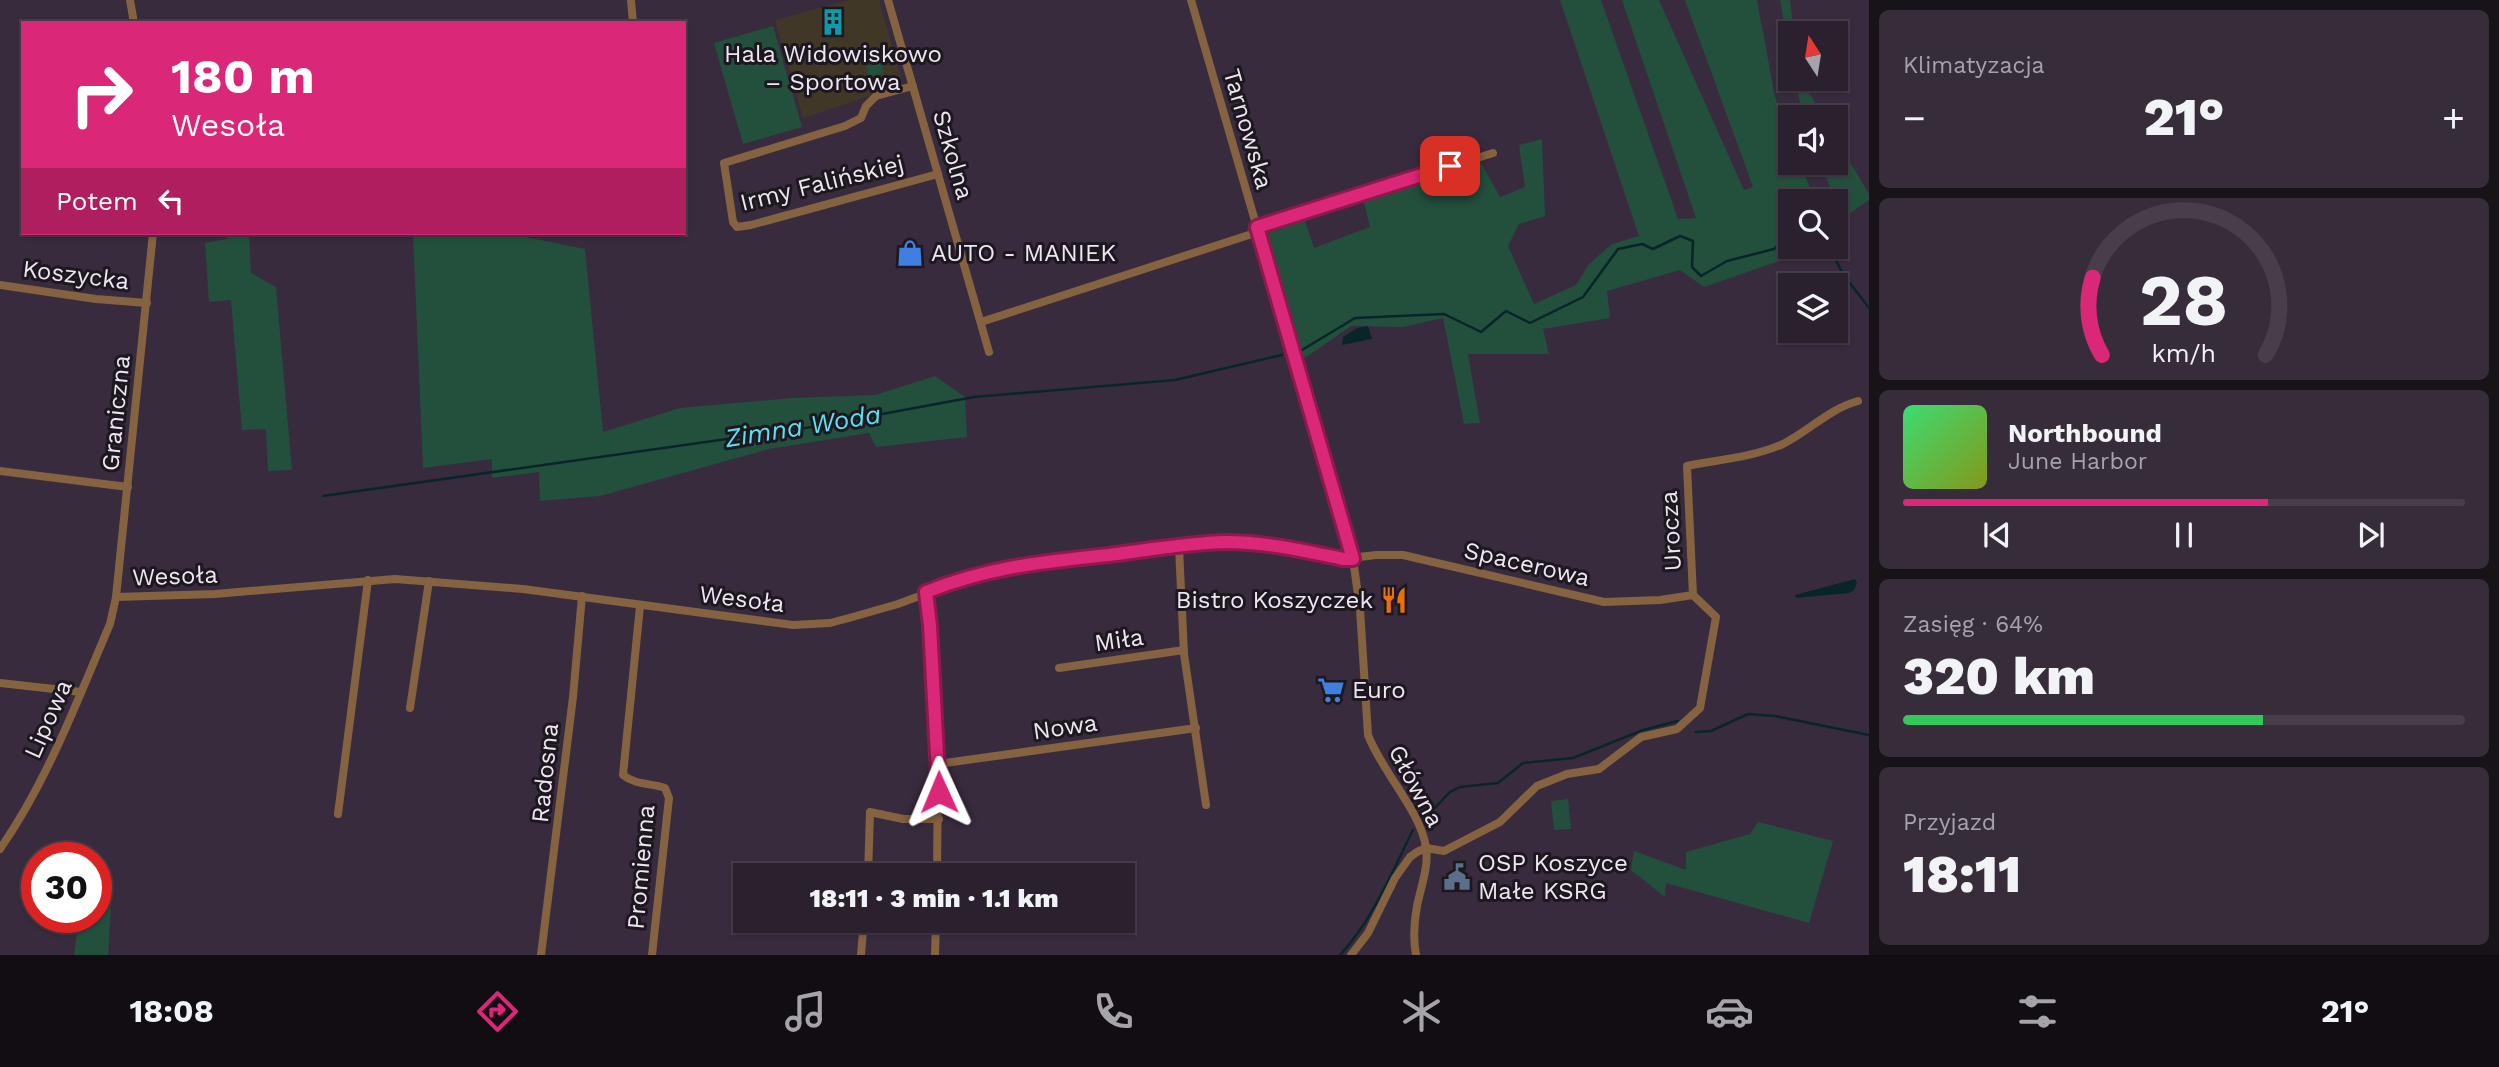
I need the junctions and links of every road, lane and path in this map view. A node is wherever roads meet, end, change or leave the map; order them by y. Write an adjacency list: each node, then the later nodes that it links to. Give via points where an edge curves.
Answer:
1 (130, 0): 5 (street)
2 (631, 0): 6 (street)
3 (888, 0): 7 (street, Szkolna)
4 (1191, 0): 10 (street, Tarnowska)
5 (134, 21)
6 (633, 21)
7 (913, 86): 9 (street, Szkolna); 9 (street, Irmy Falińskiej, via 876,96 860,118 845,126 724,163 733,222 737,227)
8 (1493, 153): 10 (street)
9 (938, 174): 14 (street, Szkolna)
10 (1258, 230): 14 (street); 15 (street, Tarnowska)
11 (153, 235): 13 (street, Graniczna)
12 (0, 285): 13 (street, Koszycka)
13 (146, 303): 19 (street, Graniczna)
14 (981, 322): 16 (street, Szkolna)
15 (1293, 350): 21 (street, Główna)
16 (989, 352)
17 (1858, 401): 25 (street, Urocza, via 1842,405 1782,444 1686,466)
18 (0, 471): 19 (street)
19 (128, 487): 27 (street, Graniczna)
20 (1179, 547): 21 (street, Wesoła, via 1228,542 1276,545); 24 (street, Wesoła, via 996,569); 29 (street)
21 (1353, 559): 25 (street, Spacerowa, via 1403,555 1604,602); 39 (street, Główna, via 1368,735 1417,821)
22 (368, 580): 23 (street, Wesoła); 27 (street, Wesoła, via 215,594); 37 (street)
23 (429, 581): 26 (street, Wesoła); 33 (street)
24 (926, 592): 28 (street, Wesoła, via 849,618 793,625); 35 (street)
25 (1693, 595): 39 (street, via 1716,617 1700,708 1677,729 1641,737 1599,769 1567,774 1536,786 1500,822 1444,850)
26 (582, 596): 28 (street, Wesoła); 45 (street, Radosna)
27 (116, 597): 32 (street, Lipowa, via 110,624)
28 (640, 606): 46 (street, Promienna, via 623,775 631,782 666,789 669,798)
29 (1184, 650): 30 (street, Miła); 34 (street)
30 (1059, 668)
31 (0, 683): 32 (street)
32 (81, 692): 40 (street, Lipowa, via 40,784)
33 (410, 708)
34 (1196, 728): 35 (street, Nowa); 36 (street)
35 (939, 764): 38 (street)
36 (1206, 805)
37 (338, 814)
38 (939, 819): 41 (street, via 903,819 870,812); 42 (street)
39 (1426, 848): 49 (street, via 1410,857 1395,878 1368,933); 50 (street, Główna, via 1415,923)
40 (0, 849)
41 (868, 863)
42 (937, 863)
43 (863, 933): 47 (street)
44 (936, 933): 48 (street)
45 (541, 955)
46 (652, 955)
47 (861, 955)
48 (936, 955)
49 (1351, 955)
50 (1416, 955)

